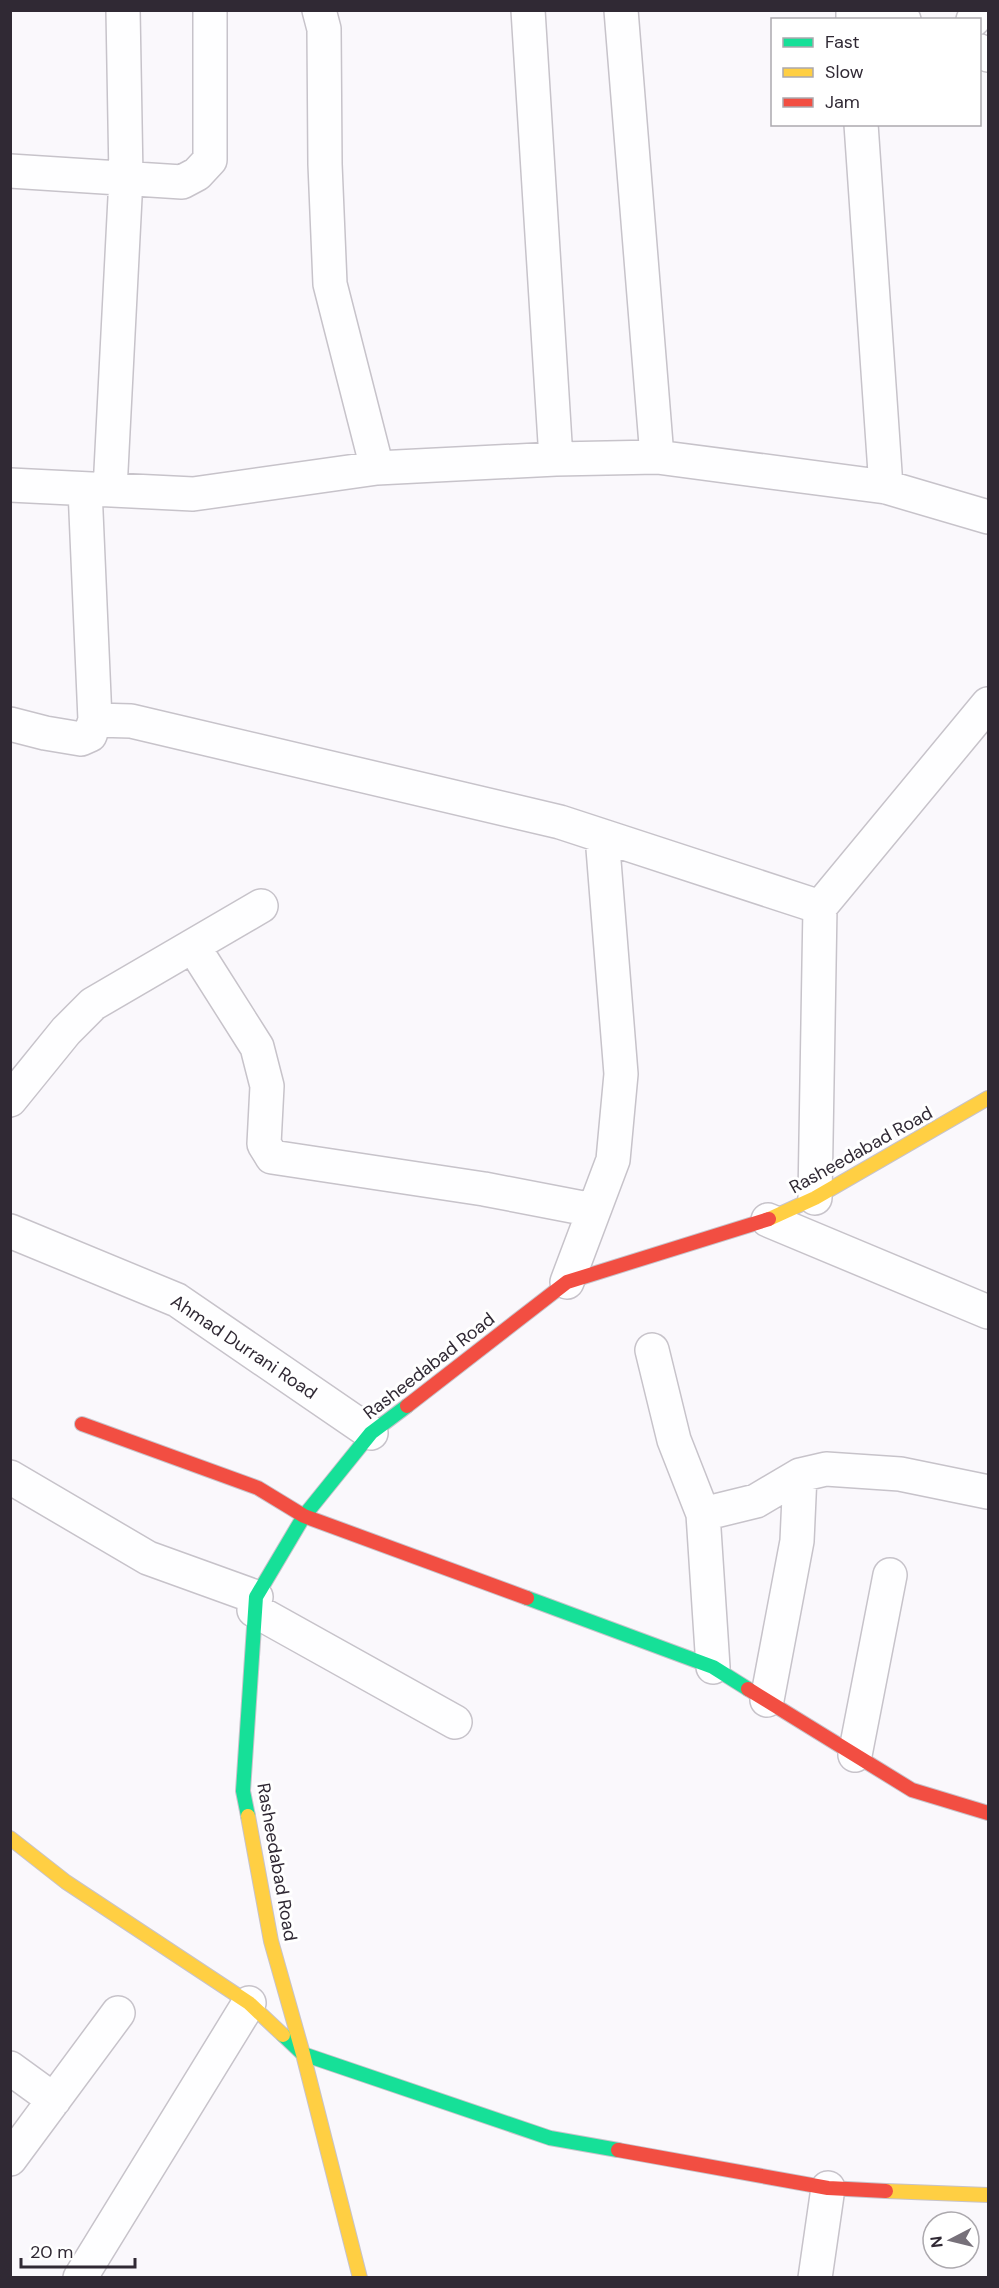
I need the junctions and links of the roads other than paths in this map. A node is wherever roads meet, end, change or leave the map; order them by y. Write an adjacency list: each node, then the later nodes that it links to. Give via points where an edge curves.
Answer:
1 (123, 10): 10 (street)
2 (210, 10): 10 (street, via 210,160 182,182)
3 (320, 10): 13 (street, via 324,29 330,284)
4 (528, 10): 12 (street)
5 (621, 10): 11 (street)
6 (882, 10): 7 (street)
7 (900, 18)
8 (861, 126): 15 (street)
9 (10, 171): 10 (street)
10 (126, 178): 16 (street)
11 (657, 457): 12 (street); 15 (street)
12 (556, 459): 13 (street)
13 (377, 468): 16 (street, via 193,494)
14 (10, 485): 16 (street)
15 (886, 487): 17 (street)
16 (97, 489): 19 (street)
17 (988, 517)
18 (988, 704): 23 (street)
19 (95, 720): 20 (street, via 90,735 81,739); 21 (street, via 131,721 560,822)
20 (10, 724)
21 (602, 836): 23 (street); 28 (street, via 621,1074 613,1160)
22 (261, 906): 24 (street)
23 (820, 907): 27 (street)
24 (193, 946): 26 (street, via 93,1004); 28 (street, via 257,1047 267,1086 264,1144 272,1157)
25 (988, 1098): 27 (street, Rasheedabad Road)
26 (10, 1100)
27 (815, 1198): 29 (street, Rasheedabad Road)
28 (593, 1210): 31 (street)
29 (768, 1220): 31 (street, Rasheedabad Road); 32 (street)
30 (10, 1230): 35 (street, Ahmad Durrani Road, via 177,1300)
31 (567, 1282): 35 (street, Rasheedabad Road)
32 (988, 1312)
33 (652, 1350): 39 (street, via 674,1440)
34 (82, 1424): 40 (street, via 258,1488)
35 (371, 1433): 40 (street, Rasheedabad Road)
36 (800, 1475): 38 (street, via 826,1469 900,1473); 39 (street, via 756,1501); 44 (street, via 797,1541)
37 (10, 1477): 42 (street, via 148,1558)
38 (988, 1492)
39 (704, 1514): 43 (street)
40 (304, 1516): 42 (street, Rasheedabad Road); 43 (street)
41 (890, 1575): 46 (street)
42 (255, 1603): 45 (street); 51 (street, Rasheedabad Road, via 243,1791 272,1941)
43 (713, 1667): 44 (street)
44 (766, 1700): 46 (street)
45 (455, 1722)
46 (855, 1755): 47 (street, via 912,1790)
47 (988, 1812)
48 (10, 1838): 49 (street, via 66,1882)
49 (249, 2003): 51 (street); 57 (street)
50 (118, 2013): 53 (street)
51 (303, 2054): 55 (street, via 550,2138); 58 (street, Rasheedabad Road)
52 (10, 2068): 53 (street)
53 (54, 2100): 54 (street)
54 (10, 2159)
55 (828, 2188): 56 (street); 59 (street)
56 (988, 2195)
57 (80, 2277)
58 (360, 2277)
59 (815, 2277)

